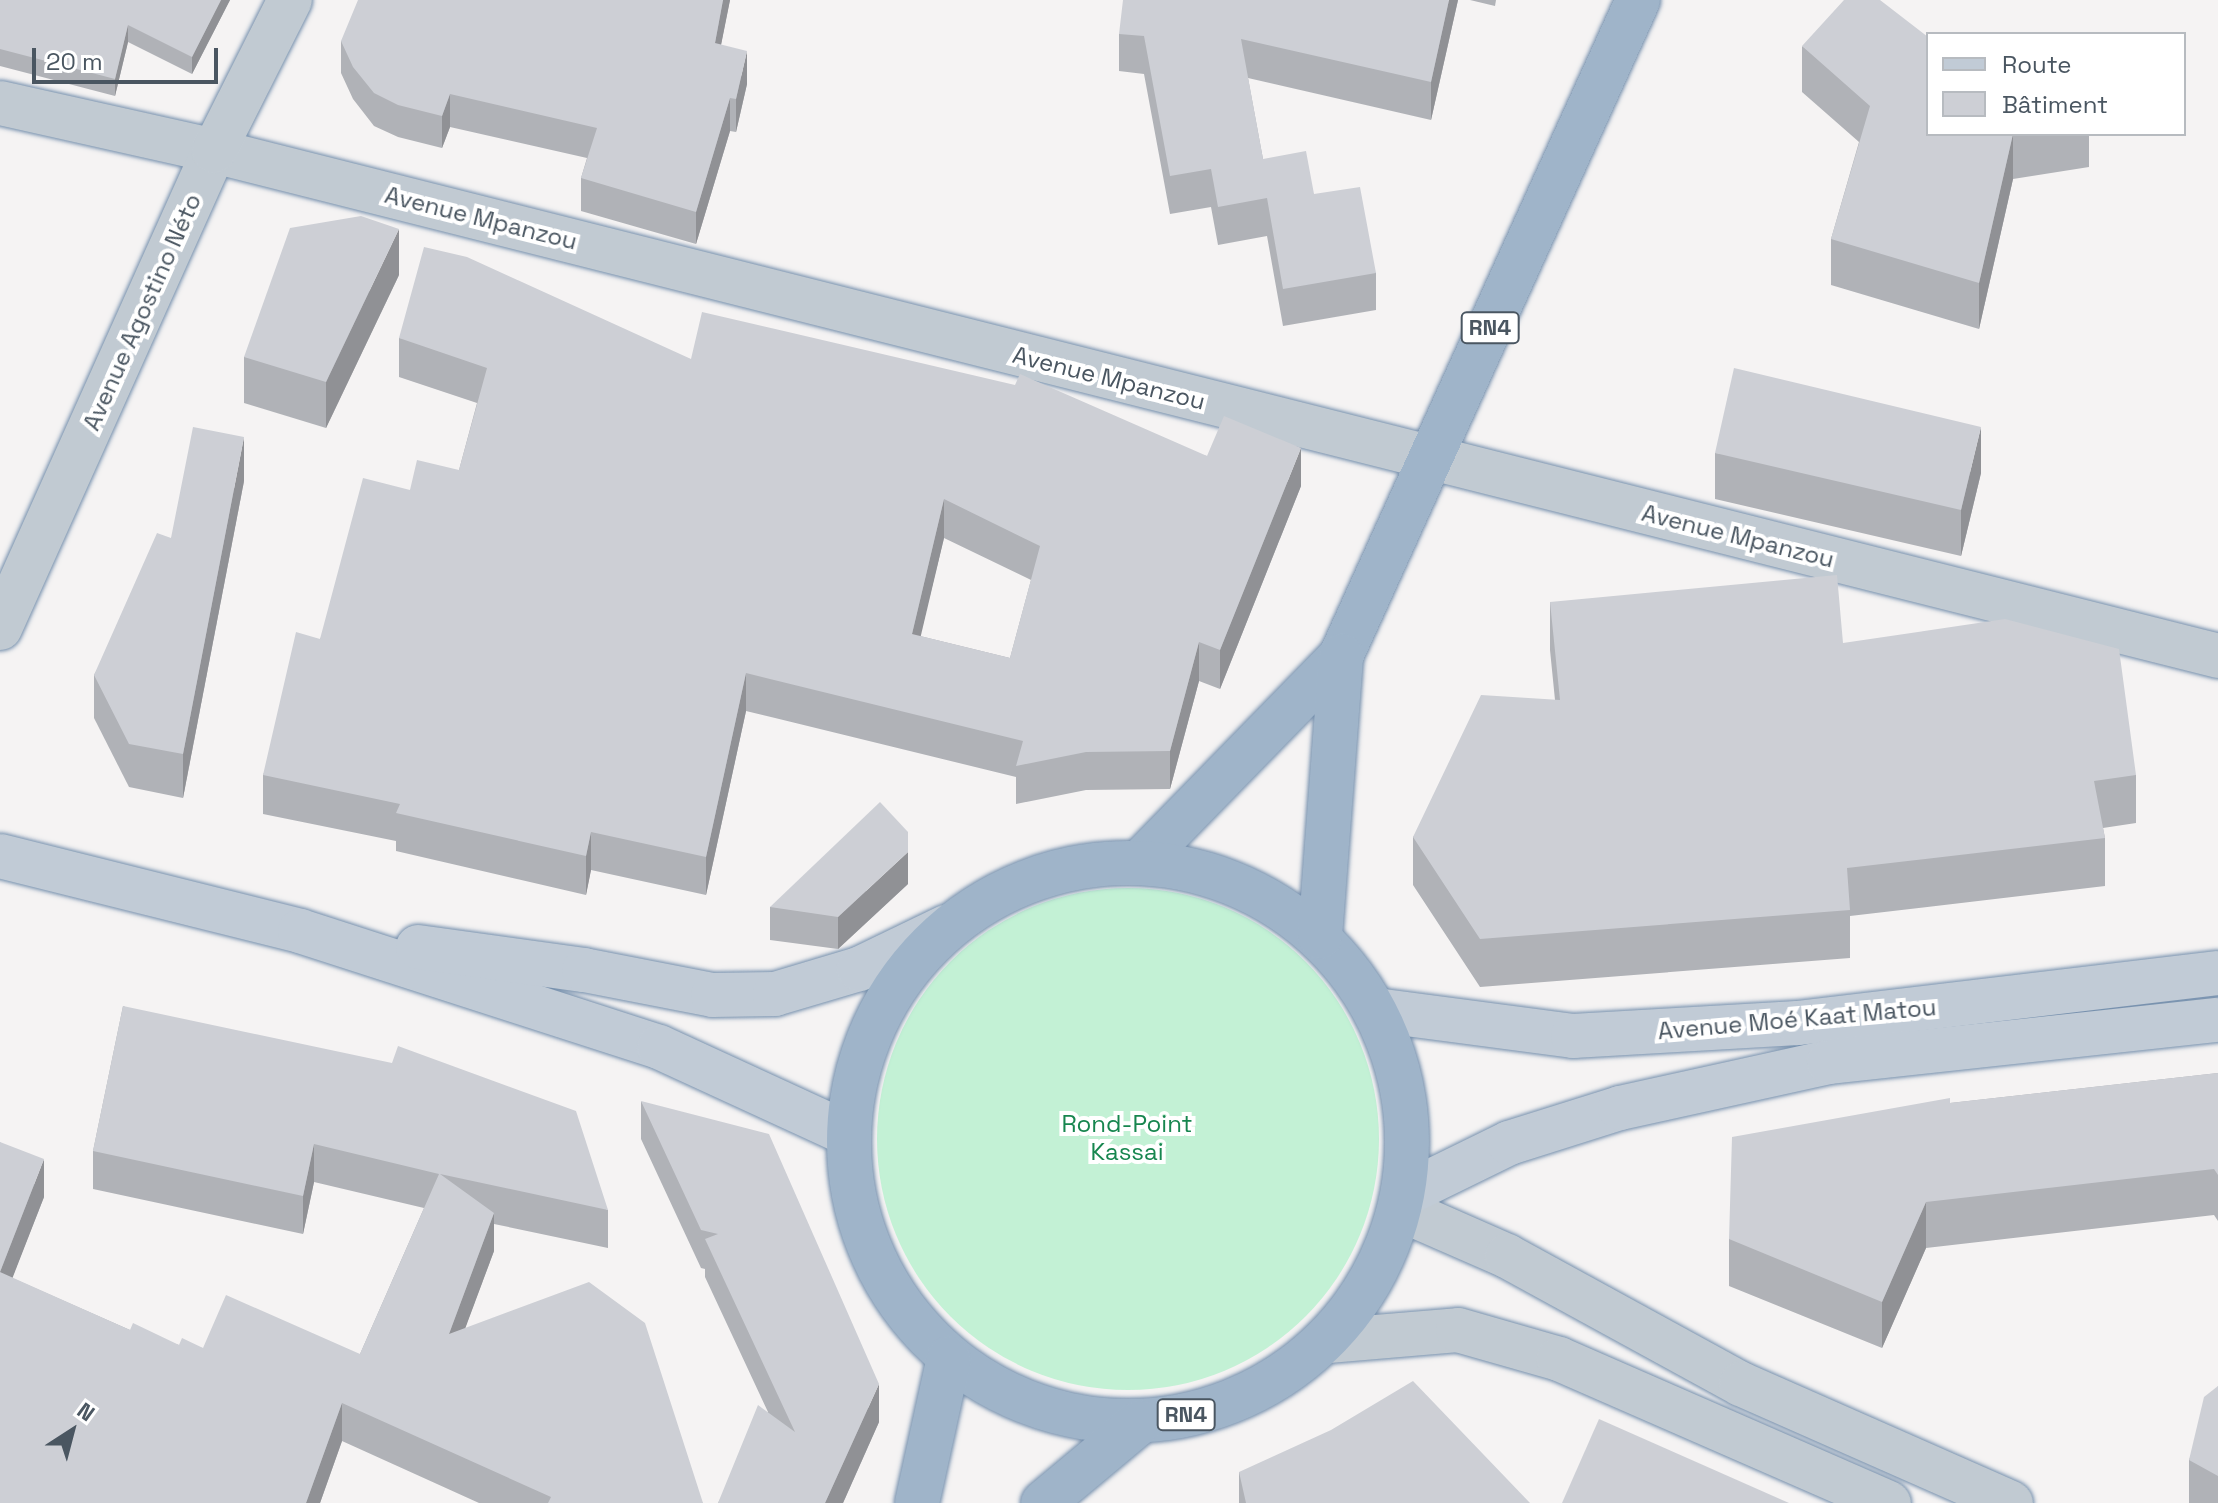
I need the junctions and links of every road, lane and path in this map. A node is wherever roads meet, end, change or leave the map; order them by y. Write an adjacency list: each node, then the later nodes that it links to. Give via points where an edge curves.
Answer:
1 (290, 0): 4 (street, Avenue Agostino Néto)
2 (1638, 0): 5 (highway, RN4)
3 (0, 103): 4 (street, Avenue Mpanzou)
4 (214, 151): 5 (street, Avenue Mpanzou); 6 (street, Avenue Agostino Néto)
5 (1430, 459): 7 (highway, RN4); 8 (street, Avenue Mpanzou)
6 (0, 628)
7 (1341, 656): 10 (highway, RN4); 13 (highway, RN4)
8 (2218, 656)
9 (0, 856): 12 (main road)
10 (1140, 862): 11 (highway, RN4, via 1057,871 1004,889); 13 (highway, RN4, via 1206,872 1266,898)
11 (946, 927): 12 (main road, via 859,969 775,994 713,995 584,970); 17 (highway, RN4, via 893,986 860,1056)
12 (300, 931): 17 (main road, via 659,1047)
13 (1320, 937): 15 (highway, RN4)
14 (2218, 973): 15 (main road, Avenue Moé Kaat Matou, via 1798,1023 1573,1036)
15 (1376, 1010): 18 (highway, RN4, via 1406,1100)
16 (2218, 1020): 18 (main road, Avenue Moé Kaat Matou, via 1829,1062 1620,1108 1523,1138)
17 (846, 1133): 20 (highway, RN4, via 853,1196 872,1256 905,1311)
18 (1403, 1202): 19 (highway, RN4, via 1374,1280); 25 (street, via 1741,1384)
19 (1328, 1341): 21 (highway, RN4, via 1273,1384 1222,1406); 24 (street, via 1458,1330 1501,1342 1559,1359)
20 (949, 1358): 21 (highway, RN4, via 1007,1394 1071,1416); 22 (highway)
21 (1140, 1422): 23 (highway, RN4)
22 (917, 1503)
23 (1043, 1503)
24 (1889, 1503)
25 (2011, 1503)

